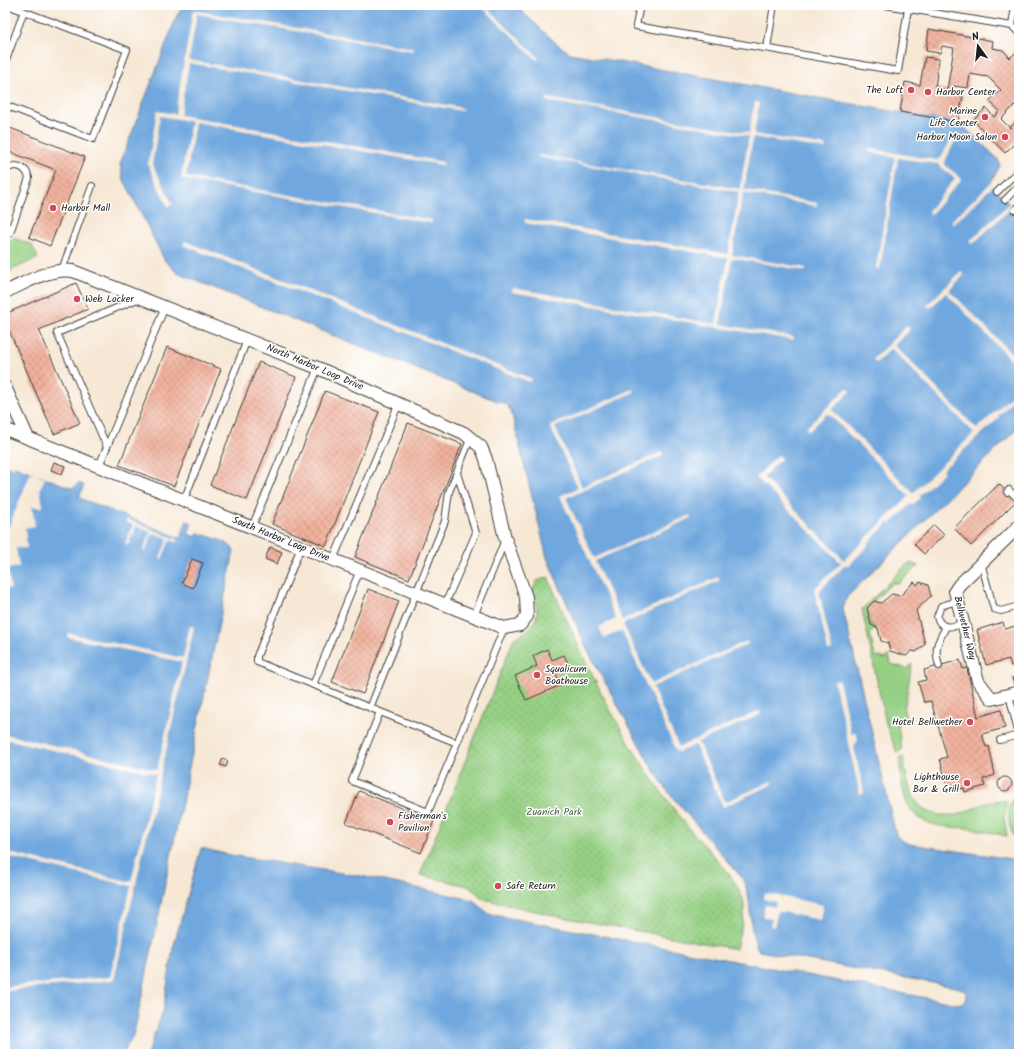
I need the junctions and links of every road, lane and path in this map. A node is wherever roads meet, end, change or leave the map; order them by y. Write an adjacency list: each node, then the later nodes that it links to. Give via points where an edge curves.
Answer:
1 (7, 5): 7 (lane)
2 (640, 5): 10 (lane, via 636,26)
3 (774, 5): 10 (lane)
4 (885, 5): 6 (lane)
5 (1016, 5): 8 (lane)
6 (908, 9): 8 (lane); 10 (lane, via 898,71)
7 (24, 11): 11 (lane); 12 (lane, via 127,50 93,138)
8 (1012, 26): 9 (lane)
9 (1019, 33)
10 (767, 48)
11 (5, 63)
12 (5, 105)
13 (1019, 170): 17 (lane)
14 (5, 171): 19 (lane, via 18,166 25,170 29,178 10,233)
15 (92, 186): 20 (lane)
16 (1019, 186): 18 (lane)
17 (997, 192)
18 (1005, 200)
19 (5, 236)
20 (62, 270): 21 (street, North Harbor Loop Drive); 22 (street, North Harbor Loop Drive, via 81,274)
21 (5, 292)
22 (142, 298): 23 (street, North Harbor Loop Drive); 31 (lane, via 57,333)
23 (165, 307): 24 (street, North Harbor Loop Drive); 31 (lane)
24 (247, 340): 25 (street, North Harbor Loop Drive); 35 (lane)
25 (318, 368): 27 (street, North Harbor Loop Drive); 38 (lane)
26 (5, 387): 30 (street)
27 (398, 403): 29 (street, North Harbor Loop Drive); 41 (lane)
28 (5, 429): 30 (street, South Harbor Loop Drive)
29 (471, 437): 33 (lane); 39 (street, North Harbor Loop Drive, via 481,447 486,459)
30 (28, 438): 32 (street, South Harbor Loop Drive)
31 (107, 447): 32 (lane)
32 (99, 466): 35 (street, South Harbor Loop Drive)
33 (457, 473): 44 (lane, via 450,492 445,522); 46 (lane, via 476,532)
34 (1007, 492): 36 (lane, via 1009,490)
35 (184, 500): 38 (street, South Harbor Loop Drive)
36 (1019, 500)
37 (1019, 526): 42 (street, Bellwether Way)
38 (252, 528): 40 (street, South Harbor Loop Drive)
39 (505, 538): 48 (lane); 51 (street, North Harbor Loop Drive, via 523,588 528,611 526,619 520,625)
40 (301, 547): 41 (street, South Harbor Loop Drive); 53 (lane, via 256,658 259,664)
41 (334, 560): 43 (street, South Harbor Loop Drive)
42 (981, 563): 45 (street, Bellwether Way, via 958,586 955,591); 47 (lane, via 994,609 1001,611)
43 (360, 570): 44 (street, South Harbor Loop Drive); 53 (lane)
44 (416, 593): 46 (street, South Harbor Loop Drive); 55 (lane)
45 (957, 601): 49 (street, Bellwether Way); 50 (lane, via 945,604 939,609 938,621)
46 (445, 604): 48 (street, South Harbor Loop Drive)
47 (1019, 606)
48 (474, 616): 51 (street, South Harbor Loop Drive)
49 (963, 624): 50 (lane); 54 (street, Bellwether Way, via 982,688 992,699)
50 (946, 627): 52 (lane, via 936,648)
51 (504, 628): 58 (lane)
52 (939, 666)
53 (313, 685): 55 (lane)
54 (1014, 694): 57 (lane, via 1019,734)
55 (370, 708): 56 (lane)
56 (380, 712): 58 (lane); 58 (lane, via 352,781 421,810 428,812)
57 (1000, 740)
58 (457, 743)

